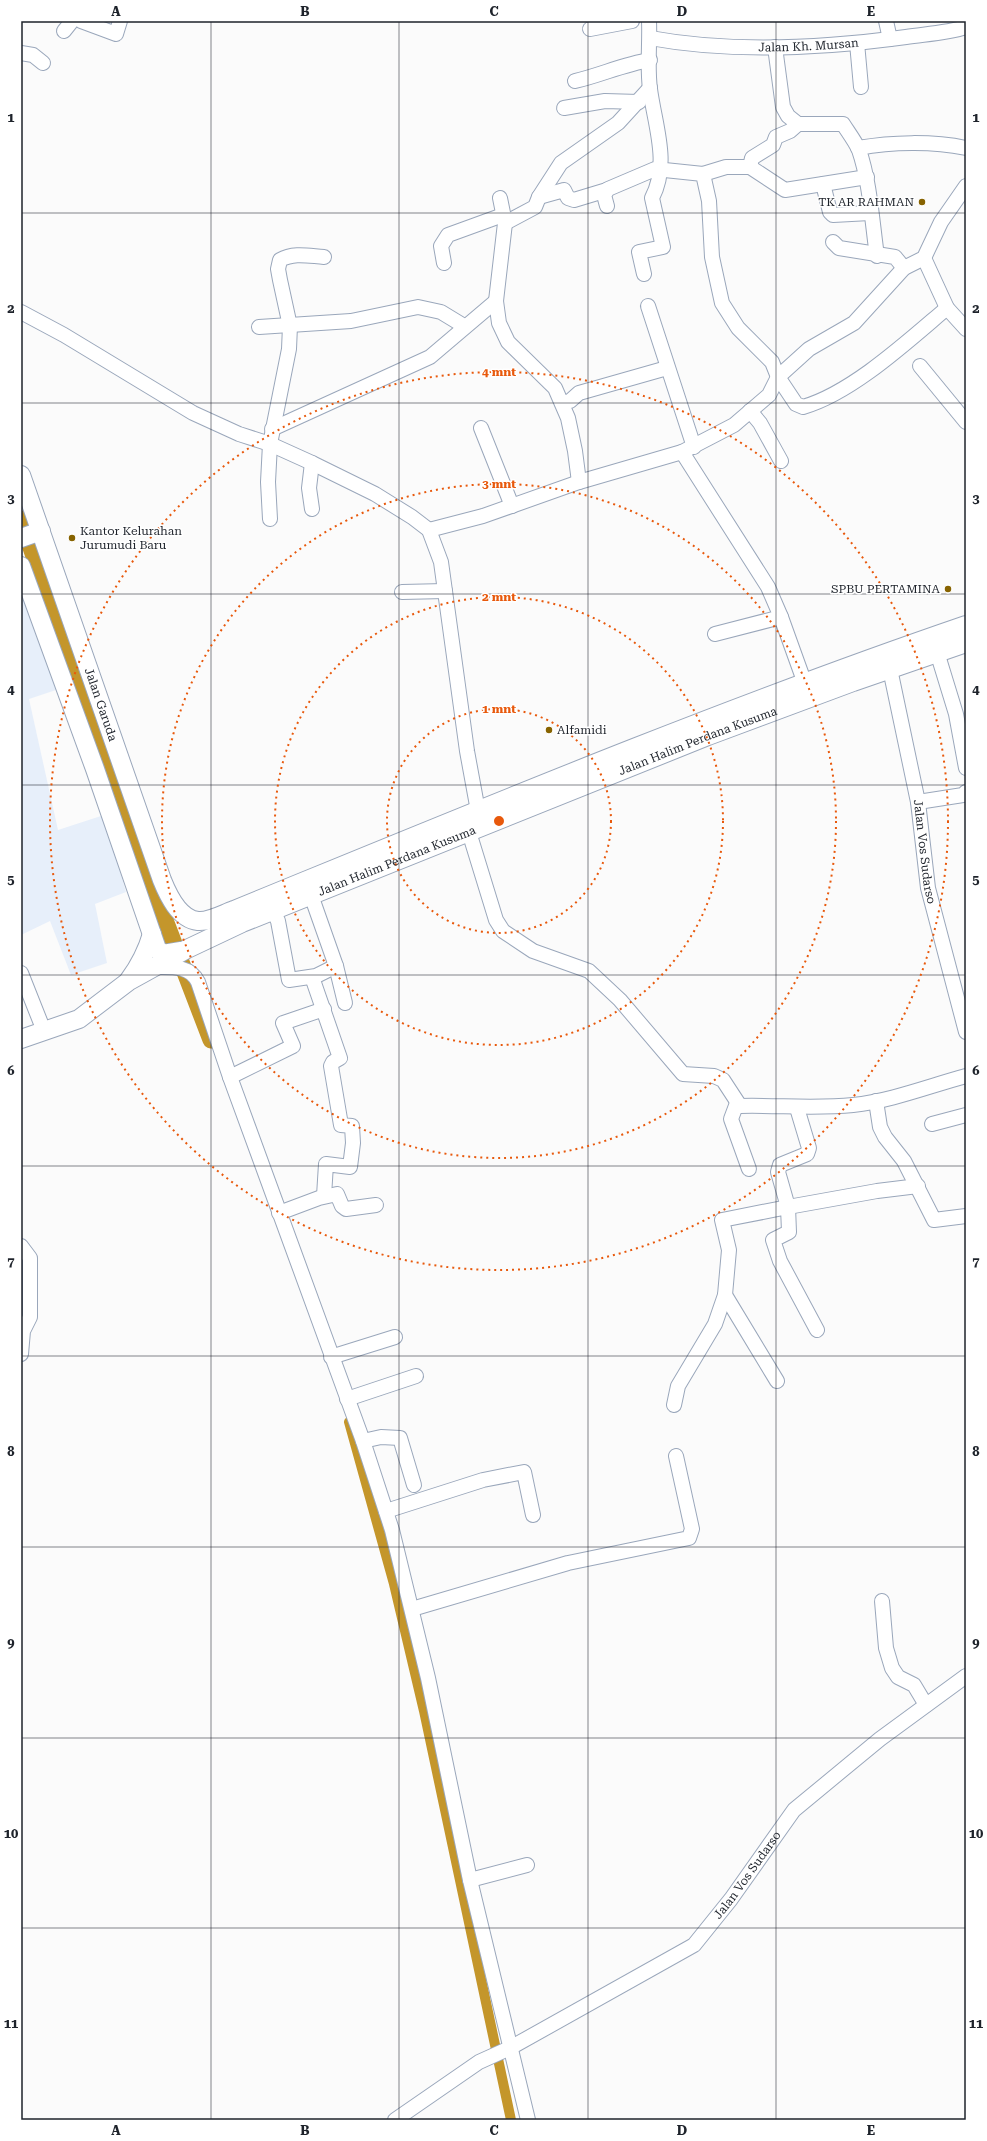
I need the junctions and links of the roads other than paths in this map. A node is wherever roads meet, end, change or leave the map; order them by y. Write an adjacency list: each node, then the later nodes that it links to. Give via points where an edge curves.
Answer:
1 (81, 21): 2 (street, via 116,34)
2 (120, 21)
3 (632, 21): 7 (street)
4 (649, 21): 8 (street)
5 (886, 21): 9 (street)
6 (966, 28): 9 (street, Jalan Kh. Mursan)
7 (590, 29)
8 (650, 38): 11 (street, Jalan Kh. Mursan, via 675,43); 13 (street)
9 (890, 39): 10 (street, Jalan Kh. Mursan)
10 (856, 43): 11 (street, Jalan Kh. Mursan); 16 (street)
11 (775, 47): 20 (street, via 783,106 788,116)
12 (21, 53): 14 (street, via 33,55)
13 (650, 60): 15 (street); 17 (street)
14 (44, 63)
15 (576, 81)
16 (862, 87)
17 (650, 88): 18 (street); 24 (street)
18 (639, 102): 19 (street, via 605,101); 30 (street, via 618,123 561,162)
19 (564, 108)
20 (798, 124): 21 (street, via 843,124); 23 (street, via 790,131 776,136 773,145 752,158)
21 (858, 148): 22 (street, via 875,145 933,144); 26 (street)
22 (966, 148)
23 (750, 167): 25 (street, via 726,167); 27 (street, via 785,190)
24 (661, 168): 25 (street); 29 (street); 41 (street, via 658,186 652,198 663,247 639,252)
25 (703, 174): 52 (street, via 709,201 712,257 722,303 738,328 772,362)
26 (867, 177): 27 (street); 33 (street)
27 (823, 184): 33 (street, via 833,215)
28 (966, 186): 38 (street, via 941,222)
29 (607, 190): 30 (street, via 574,200 568,198 564,190); 32 (street, via 604,196)
30 (539, 197): 34 (street, via 535,207 529,212)
31 (500, 198): 34 (street)
32 (607, 206)
33 (870, 213): 36 (street)
34 (504, 219): 39 (street, via 448,235 441,246); 42 (street)
35 (833, 242): 36 (street, via 839,248)
36 (877, 256): 40 (street, via 895,257)
37 (324, 257): 46 (street, via 297,254 280,260 278,269)
38 (924, 258): 40 (street); 44 (street)
39 (444, 263)
40 (904, 268): 52 (street, via 854,323 809,349)
41 (644, 274)
42 (496, 301): 47 (street); 53 (street, via 499,323 508,342 555,388)
43 (648, 306): 51 (street)
44 (947, 308): 49 (street); 52 (street, via 854,382 810,405 803,407 796,404)
45 (21, 312): 58 (street, via 193,413 239,434)
46 (290, 326): 47 (street, via 351,322 418,306 441,312); 48 (street); 57 (street, via 289,349)
47 (464, 326): 57 (street, via 430,357)
48 (259, 327)
49 (966, 329)
50 (920, 366): 55 (street)
51 (668, 368): 53 (street, via 579,393 570,401); 59 (street)
52 (778, 377): 54 (street, via 769,395)
53 (562, 403): 63 (street, via 571,431)
54 (750, 411): 59 (street, via 734,425); 60 (street, via 760,423)
55 (966, 422)
56 (482, 428): 64 (street)
57 (272, 429): 58 (street)
58 (270, 444): 61 (street); 66 (street)
59 (688, 450): 63 (street); 72 (street, via 764,581)
60 (781, 461)
61 (312, 463): 65 (street, via 309,488); 67 (street, via 376,494)
62 (21, 475): 68 (main road, Jalan Garuda)
63 (579, 482): 64 (street)
64 (512, 506): 67 (street)
65 (312, 509)
66 (270, 519)
67 (429, 530): 70 (street, via 440,562)
68 (33, 534): 89 (main road, Jalan Garuda, via 162,880 180,911)
69 (21, 566): 90 (main road)
70 (445, 590): 71 (street); 85 (street, via 467,751)
71 (402, 592)
72 (781, 617): 74 (street); 78 (street)
73 (966, 625): 78 (main road, Jalan Halim Perdana Kusuma)
74 (715, 634)
75 (966, 643): 76 (main road, Jalan Halim Perdana Kusuma)
76 (937, 652): 77 (main road, Jalan Halim Perdana Kusuma); 81 (street, via 956,714)
77 (890, 669): 80 (main road, Jalan Halim Perdana Kusuma, via 708,736); 84 (street, Jalan Vos Sudarso)
78 (804, 681): 79 (main road, Jalan Halim Perdana Kusuma)
79 (655, 740): 80 (main road); 82 (main road, Jalan Halim Perdana Kusuma)
80 (662, 756): 82 (main road, Jalan Halim Perdana Kusuma)
81 (966, 768)
82 (586, 776): 85 (main road, Jalan Halim Perdana Kusuma); 86 (main road, Jalan Halim Perdana Kusuma)
83 (966, 792): 84 (street, via 962,795)
84 (918, 802): 100 (street, Jalan Vos Sudarso, via 928,888)
85 (478, 811): 89 (main road, Jalan Halim Perdana Kusuma, via 206,921)
86 (469, 832): 87 (main road, Jalan Halim Perdana Kusuma); 105 (street, via 496,920 503,931 533,951 589,971 620,1000 683,1074 714,1076 723,1080)
87 (311, 895): 88 (main road, Jalan Halim Perdana Kusuma); 92 (street)
88 (273, 910): 91 (main road, Jalan Halim Perdana Kusuma, via 220,933); 94 (street, via 278,921 289,980)
89 (197, 921)
90 (152, 934): 91 (main road, via 157,949 163,954); 95 (main road, via 142,961)
91 (181, 957): 95 (main road, Jalan Halim Perdana Kusuma); 103 (street, via 198,982)
92 (336, 966): 94 (street); 97 (street)
93 (21, 973): 96 (street)
94 (312, 977): 98 (street)
95 (129, 980): 99 (main road, Jalan Halim Perdana Kusuma, via 80,1019)
96 (26, 1000): 99 (street)
97 (345, 1003)
98 (324, 1009): 103 (street, via 283,1023 293,1046); 111 (street, via 340,1058 331,1066 341,1126 352,1126 353,1143 350,1166 326,1164)
99 (44, 1032): 101 (main road, Jalan Halim Perdana Kusuma)
100 (966, 1032)
101 (21, 1039)
102 (966, 1076): 104 (street)
103 (230, 1077): 114 (street)
104 (876, 1101): 106 (street); 110 (street, via 884,1137 904,1161)
105 (737, 1102): 106 (street, via 740,1106); 109 (street, via 731,1119)
106 (798, 1108): 113 (street, via 809,1148 807,1154 780,1165 778,1172)
107 (966, 1115): 108 (street)
108 (932, 1124)
109 (749, 1169)
110 (918, 1186): 113 (street); 115 (street, via 934,1220)
111 (324, 1196): 112 (street, via 337,1194 346,1209); 114 (street)
112 (376, 1205)
113 (788, 1207): 117 (street, via 722,1220 728,1250); 118 (street, via 789,1232 773,1240 780,1262)
114 (279, 1213): 121 (street, via 307,1277)
115 (966, 1216)
116 (21, 1246): 120 (street, via 30,1258 30,1317 23,1331)
117 (725, 1295): 123 (street); 125 (street, via 715,1324 678,1386)
118 (817, 1330)
119 (394, 1337): 121 (street)
120 (21, 1354)
121 (331, 1357): 124 (street)
122 (416, 1376): 124 (street)
123 (777, 1381)
124 (347, 1399): 126 (street)
125 (674, 1404)
126 (363, 1442): 128 (street, via 381,1438 400,1438); 129 (street)
127 (676, 1456): 132 (street, via 692,1529 689,1538 568,1562)
128 (414, 1485)
129 (386, 1512): 130 (street, via 483,1480 524,1472); 132 (street)
130 (533, 1515)
131 (882, 1601): 134 (street, via 886,1648 892,1668 898,1677 914,1685)
132 (412, 1609): 136 (street)
133 (966, 1676): 134 (street, Jalan Vos Sudarso)
134 (926, 1705): 137 (street, Jalan Vos Sudarso, via 794,1810 694,1945)
135 (527, 1865): 136 (street)
136 (470, 1880): 137 (street)
137 (507, 2049): 138 (street, Jalan Vos Sudarso, via 479,2062); 139 (street)
138 (395, 2120)
139 (528, 2120)

